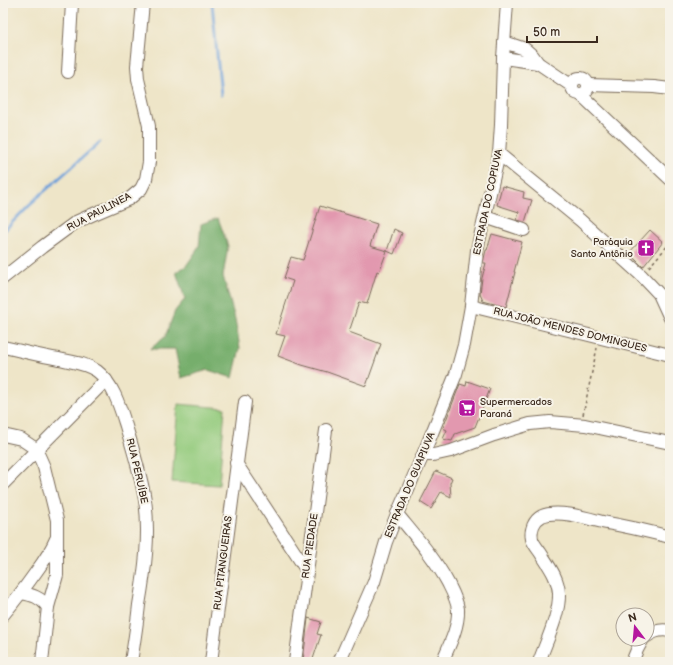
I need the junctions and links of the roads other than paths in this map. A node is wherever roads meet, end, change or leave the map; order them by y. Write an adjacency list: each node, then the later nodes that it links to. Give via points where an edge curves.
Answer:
1 (72, 3): 7 (street)
2 (142, 3): 14 (street, RUA PAULINEA, via 137,66 149,126 149,162 141,189 129,199 76,222)
3 (507, 3): 4 (street, ESTRADA DO COPIUVA)
4 (504, 42): 5 (street, ESTRADA DO COPIUVA); 6 (street, via 525,49)
5 (503, 58): 6 (street); 10 (street, ESTRADA DO COPIUVA)
6 (538, 63): 8 (street)
7 (68, 72)
8 (580, 89): 9 (street); 11 (street)
9 (670, 89)
10 (499, 154): 12 (street, ESTRADA DO COPIUVA); 16 (street, via 580,220 642,276 659,294)
11 (670, 179)
12 (485, 217): 13 (street); 15 (street, ESTRADA DO COPIUVA, via 477,250)
13 (524, 230)
14 (3, 278)
15 (471, 306): 18 (street, RUA JOÃO MENDES DOMINGUES); 25 (street, ESTRADA DO GUAPIUVA, via 456,374)
16 (670, 318)
17 (3, 347): 19 (street, via 83,364)
18 (670, 355)
19 (106, 380): 24 (street); 41 (street, RUA PERUÍBE, via 124,421 145,499 147,546)
20 (244, 402): 26 (street, RUA PITANGUEIRAS)
21 (326, 430): 32 (street, RUA PIEDADE)
22 (3, 435): 24 (street, via 21,439)
23 (670, 444): 25 (street, via 581,425 550,422 530,424 451,451)
24 (36, 450): 27 (street); 29 (street, via 52,496)
25 (423, 455): 28 (street, ESTRADA DO GUAPIUVA)
26 (236, 463): 32 (street); 42 (street, RUA PITANGUEIRAS)
27 (3, 484)
28 (397, 514): 44 (street, ESTRADA DO GUAPIUVA, via 374,582); 45 (street, via 418,538 454,594 458,608 457,620)
29 (57, 536): 31 (street); 33 (street)
30 (670, 537): 46 (street, via 567,514 542,516 535,522 532,539 552,570 559,593 555,618)
31 (40, 567): 33 (street); 34 (street)
32 (307, 571): 43 (street, RUA PIEDADE)
33 (57, 575): 35 (street)
34 (21, 593): 35 (street, via 36,597); 36 (street)
35 (48, 606): 40 (street)
36 (3, 615)
37 (670, 631): 38 (street)
38 (655, 632)
39 (639, 647): 47 (street)
40 (42, 662)
41 (131, 662)
42 (210, 662)
43 (295, 662)
44 (339, 662)
45 (442, 662)
46 (539, 662)
47 (632, 662)

